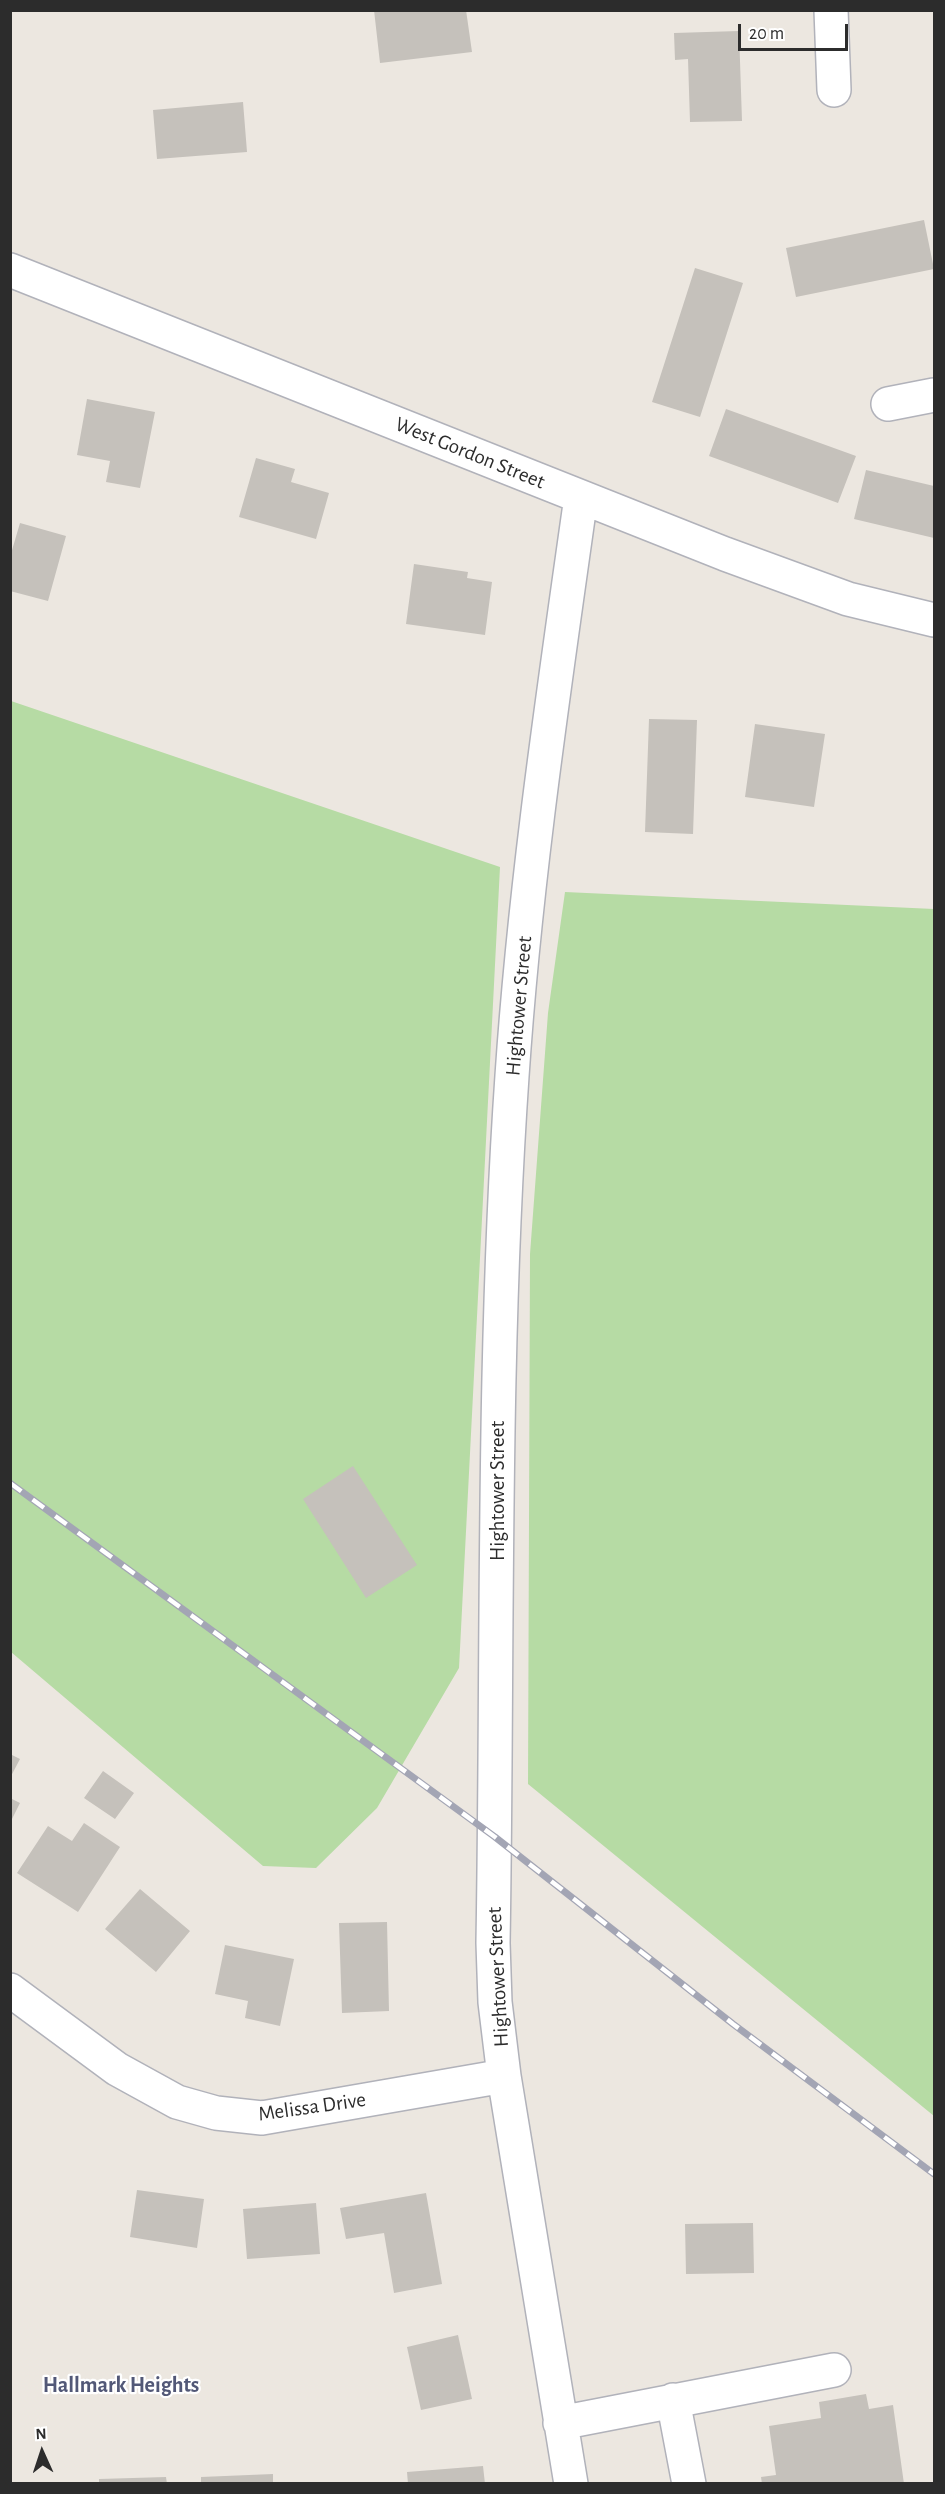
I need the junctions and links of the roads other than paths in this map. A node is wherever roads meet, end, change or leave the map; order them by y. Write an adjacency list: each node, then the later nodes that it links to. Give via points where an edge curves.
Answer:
1 (831, 10): 2 (street)
2 (834, 90)
3 (10, 270): 6 (street, West Gordon Street)
4 (934, 395): 5 (street)
5 (888, 404)
6 (581, 497): 7 (street, West Gordon Street, via 848,599); 9 (street, Hightower Street, via 540,794 512,1075 499,1377 493,1943)
7 (934, 620)
8 (10, 1990): 9 (street, Melissa Drive, via 117,2069 177,2102 216,2113 262,2118)
9 (504, 2076): 12 (street, Hightower Street)
10 (834, 2370): 11 (street)
11 (673, 2400): 12 (street); 14 (street)
12 (560, 2423): 13 (street, Hightower Street)
13 (571, 2484)
14 (688, 2484)

